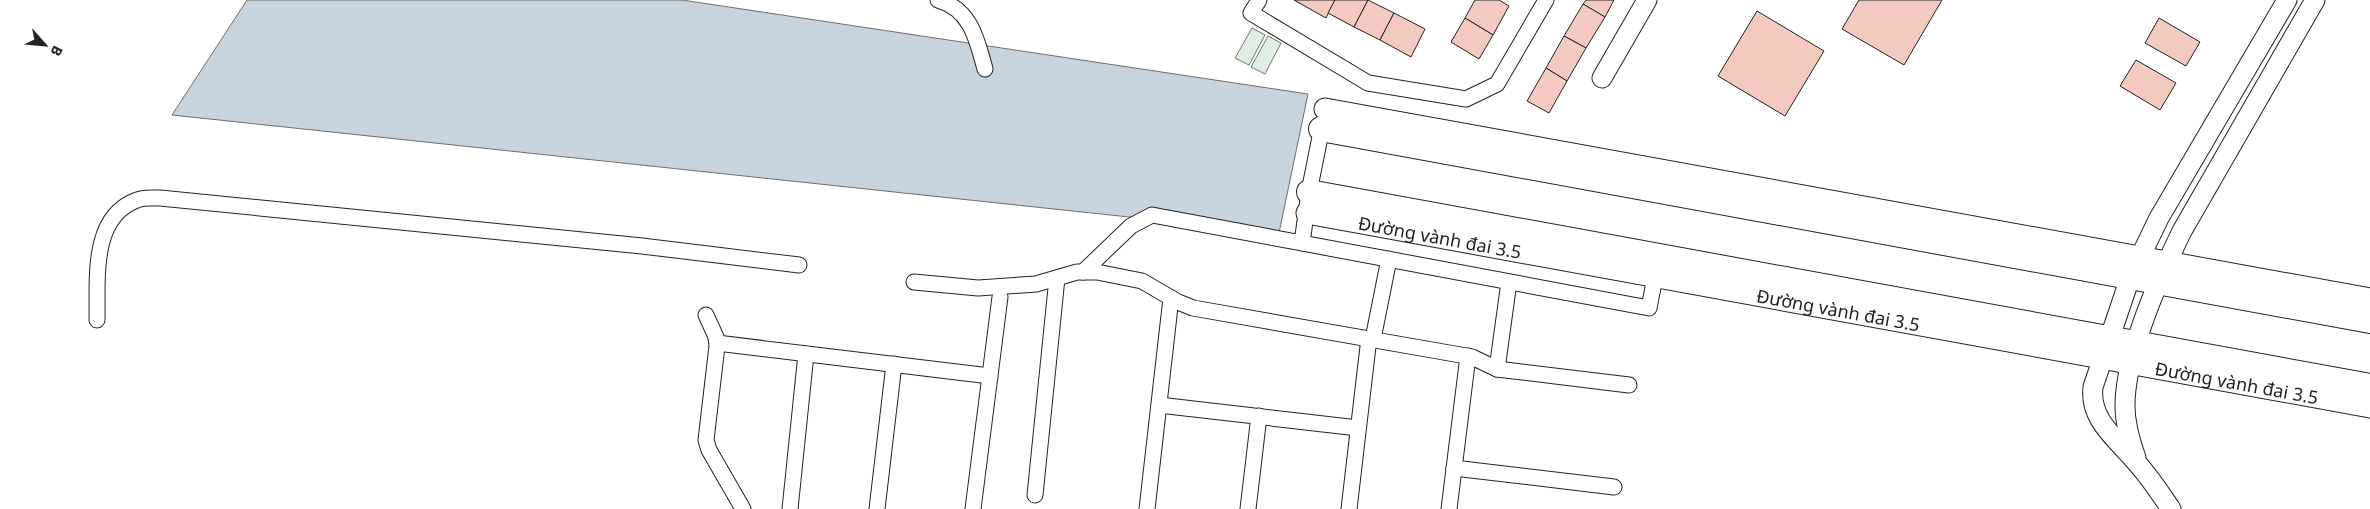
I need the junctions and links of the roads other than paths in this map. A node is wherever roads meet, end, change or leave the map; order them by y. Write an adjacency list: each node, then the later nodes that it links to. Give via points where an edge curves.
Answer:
1 (938, 0): 7 (street, via 958,10 968,21)
2 (1259, 0): 3 (street, via 1251,13 1368,84 1466,99 1497,84)
3 (1546, 0)
4 (1647, 0): 8 (street)
5 (2287, 0): 12 (street, via 2158,218)
6 (2315, 0): 16 (street, via 2182,231)
7 (985, 68)
8 (1602, 78)
9 (1323, 119): 10 (street); 12 (main road); 19 (main road)
10 (1308, 202): 11 (street); 17 (main road, Đường vành đai 3.5); 30 (main road, Đường vành đai 3.5)
11 (1302, 243): 13 (street); 15 (street, via 1152,215 1131,226)
12 (2140, 257): 16 (main road); 19 (street)
13 (1389, 259): 21 (street); 28 (street)
14 (799, 265): 26 (street, via 632,245 160,198 138,199 116,213 100,246)
15 (1082, 272): 18 (street); 23 (street, via 1142,281)
16 (2163, 272): 19 (main road); 24 (main road); 27 (main road); 31 (street)
17 (1655, 276): 21 (street, via 1649,308); 30 (main road, Đường vành đai 3.5)
18 (1057, 278): 20 (street, via 1036,284 978,288); 46 (street)
19 (2130, 278): 30 (street)
20 (914, 282)
21 (1509, 282): 35 (street)
22 (1000, 298): 36 (street)
23 (1171, 298): 28 (street, via 1193,308); 39 (street)
24 (2370, 299)
25 (706, 316): 29 (street)
26 (97, 320)
27 (2370, 321)
28 (1371, 339): 33 (street); 42 (street)
29 (717, 343): 32 (street); 47 (street, via 706,440)
30 (2105, 348): 31 (main road, Đường vành đai 3.5); 43 (street, via 2091,400 2107,432)
31 (2135, 353): 38 (main road, Đường vành đai 3.5); 40 (main road, Đường vành đai 3.5); 43 (street, via 2125,406 2126,429)
32 (806, 354): 34 (street); 48 (street)
33 (1468, 356): 35 (street); 44 (street)
34 (894, 364): 36 (street); 49 (street)
35 (1498, 369): 37 (street)
36 (990, 376): 50 (street)
37 (1629, 385)
38 (2370, 386)
39 (1159, 404): 41 (street); 51 (street)
40 (2370, 407)
41 (1259, 416): 42 (street); 52 (street)
42 (1358, 428): 53 (street)
43 (2137, 462): 55 (street)
44 (1454, 468): 45 (street); 54 (street)
45 (1614, 487)
46 (1034, 495)
47 (743, 509)
48 (790, 509)
49 (877, 509)
50 (973, 509)
51 (1147, 509)
52 (1248, 509)
53 (1349, 509)
54 (1449, 509)
55 (2171, 509)

